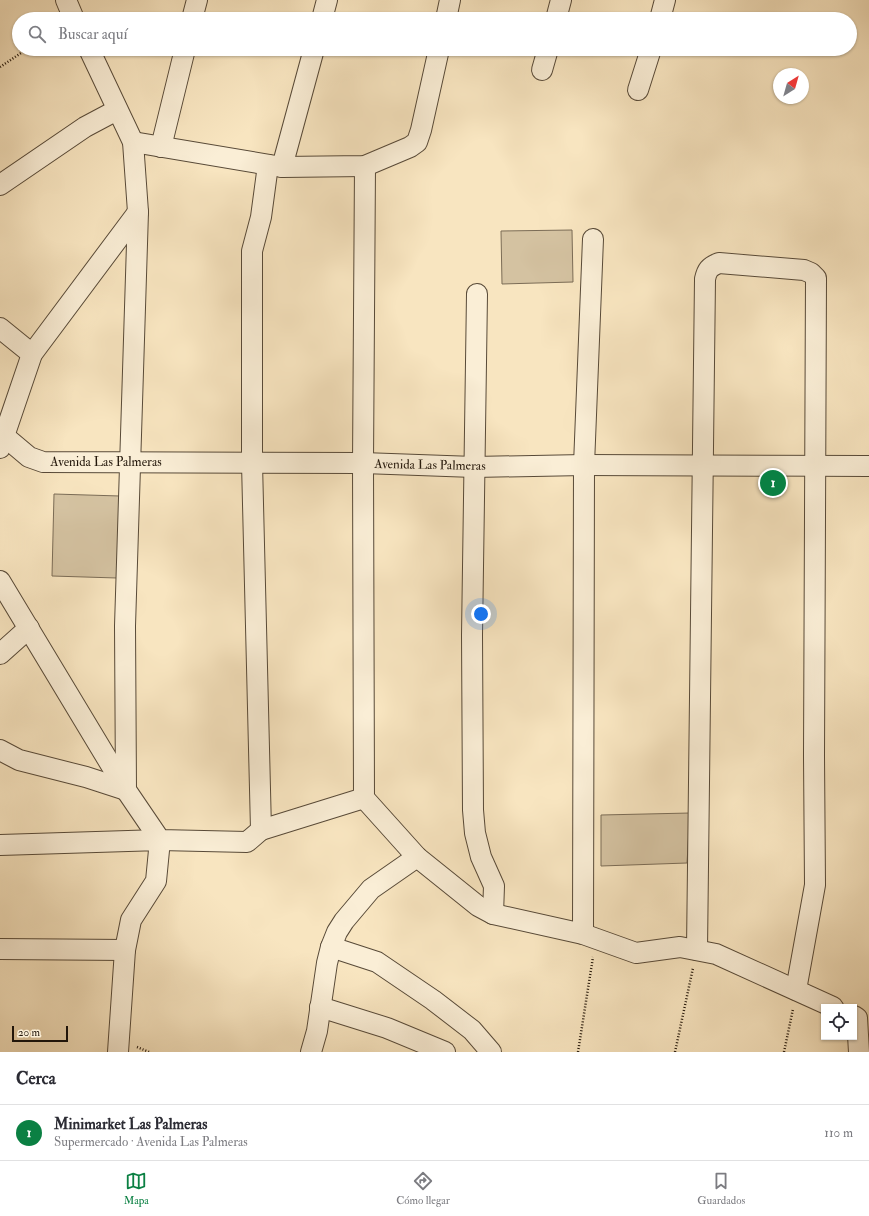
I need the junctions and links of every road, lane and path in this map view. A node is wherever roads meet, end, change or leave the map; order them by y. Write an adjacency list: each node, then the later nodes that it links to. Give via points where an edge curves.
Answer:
1 (66, 0): 7 (street)
2 (197, 0): 8 (street)
3 (327, 0): 9 (street)
4 (450, 0): 10 (street)
5 (561, 0): 11 (street)
6 (665, 0): 12 (street)
7 (71, 12)
8 (194, 12)
9 (324, 12)
10 (447, 12)
11 (558, 12)
12 (662, 12)
13 (16, 56): 20 (path)
14 (91, 56): 23 (street)
15 (183, 56): 25 (street)
16 (312, 56): 26 (street)
17 (437, 56): 27 (street, via 416,142)
18 (546, 56): 21 (street)
19 (649, 56): 22 (street)
20 (0, 67)
21 (542, 70)
22 (638, 90)
23 (117, 110): 24 (street); 28 (street, via 85,126)
24 (133, 142): 25 (street); 29 (street)
25 (161, 146): 26 (street)
26 (275, 166): 27 (street); 36 (street, via 252,251)
27 (365, 166): 37 (street)
28 (0, 185)
29 (138, 212): 33 (street); 35 (street)
30 (594, 239): 38 (street)
31 (476, 294): 42 (street)
32 (0, 328): 33 (street)
33 (32, 354): 34 (street)
34 (1, 440): 35 (street, Avenida Las Palmeras, via 29,457 43,462)
35 (130, 462): 36 (street, Avenida Las Palmeras); 47 (street, via 125,626)
36 (252, 463): 37 (street, Avenida Las Palmeras); 49 (street)
37 (363, 463): 42 (street, Avenida Las Palmeras); 48 (street)
38 (584, 465): 39 (street, Avenida Las Palmeras); 42 (street, Avenida Las Palmeras); 54 (street)
39 (702, 465): 40 (street, Avenida Las Palmeras); 40 (street, via 705,279 706,271 719,263 804,270 816,278); 58 (street)
40 (816, 466): 41 (street, Avenida Las Palmeras); 59 (street, via 815,885)
41 (869, 466)
42 (474, 467): 53 (street, via 473,810 481,857 494,886)
43 (0, 581): 44 (street)
44 (29, 628): 45 (street); 47 (street)
45 (0, 654)
46 (0, 750): 47 (street, via 19,760)
47 (126, 790): 50 (street)
48 (364, 798): 49 (street); 52 (street)
49 (261, 830): 50 (street, via 247,842)
50 (160, 840): 51 (street); 57 (street, via 156,881 131,920)
51 (0, 845)
52 (417, 857): 53 (street, via 478,906); 55 (street, via 371,889 344,921)
53 (493, 914): 54 (street)
54 (589, 936): 58 (street, via 636,953 680,947); 67 (path)
55 (331, 947): 61 (street); 66 (street, via 377,962 472,1030)
56 (0, 949): 57 (street)
57 (125, 950): 63 (street)
58 (697, 950): 59 (street, via 716,954); 68 (path)
59 (796, 990): 60 (street); 69 (path)
60 (826, 1004)
61 (320, 1007): 64 (street); 65 (street, via 387,1028)
62 (860, 1016): 70 (street)
63 (118, 1052)
64 (311, 1052)
65 (445, 1052)
66 (491, 1052)
67 (578, 1052)
68 (675, 1052)
69 (784, 1052)
70 (858, 1052)

